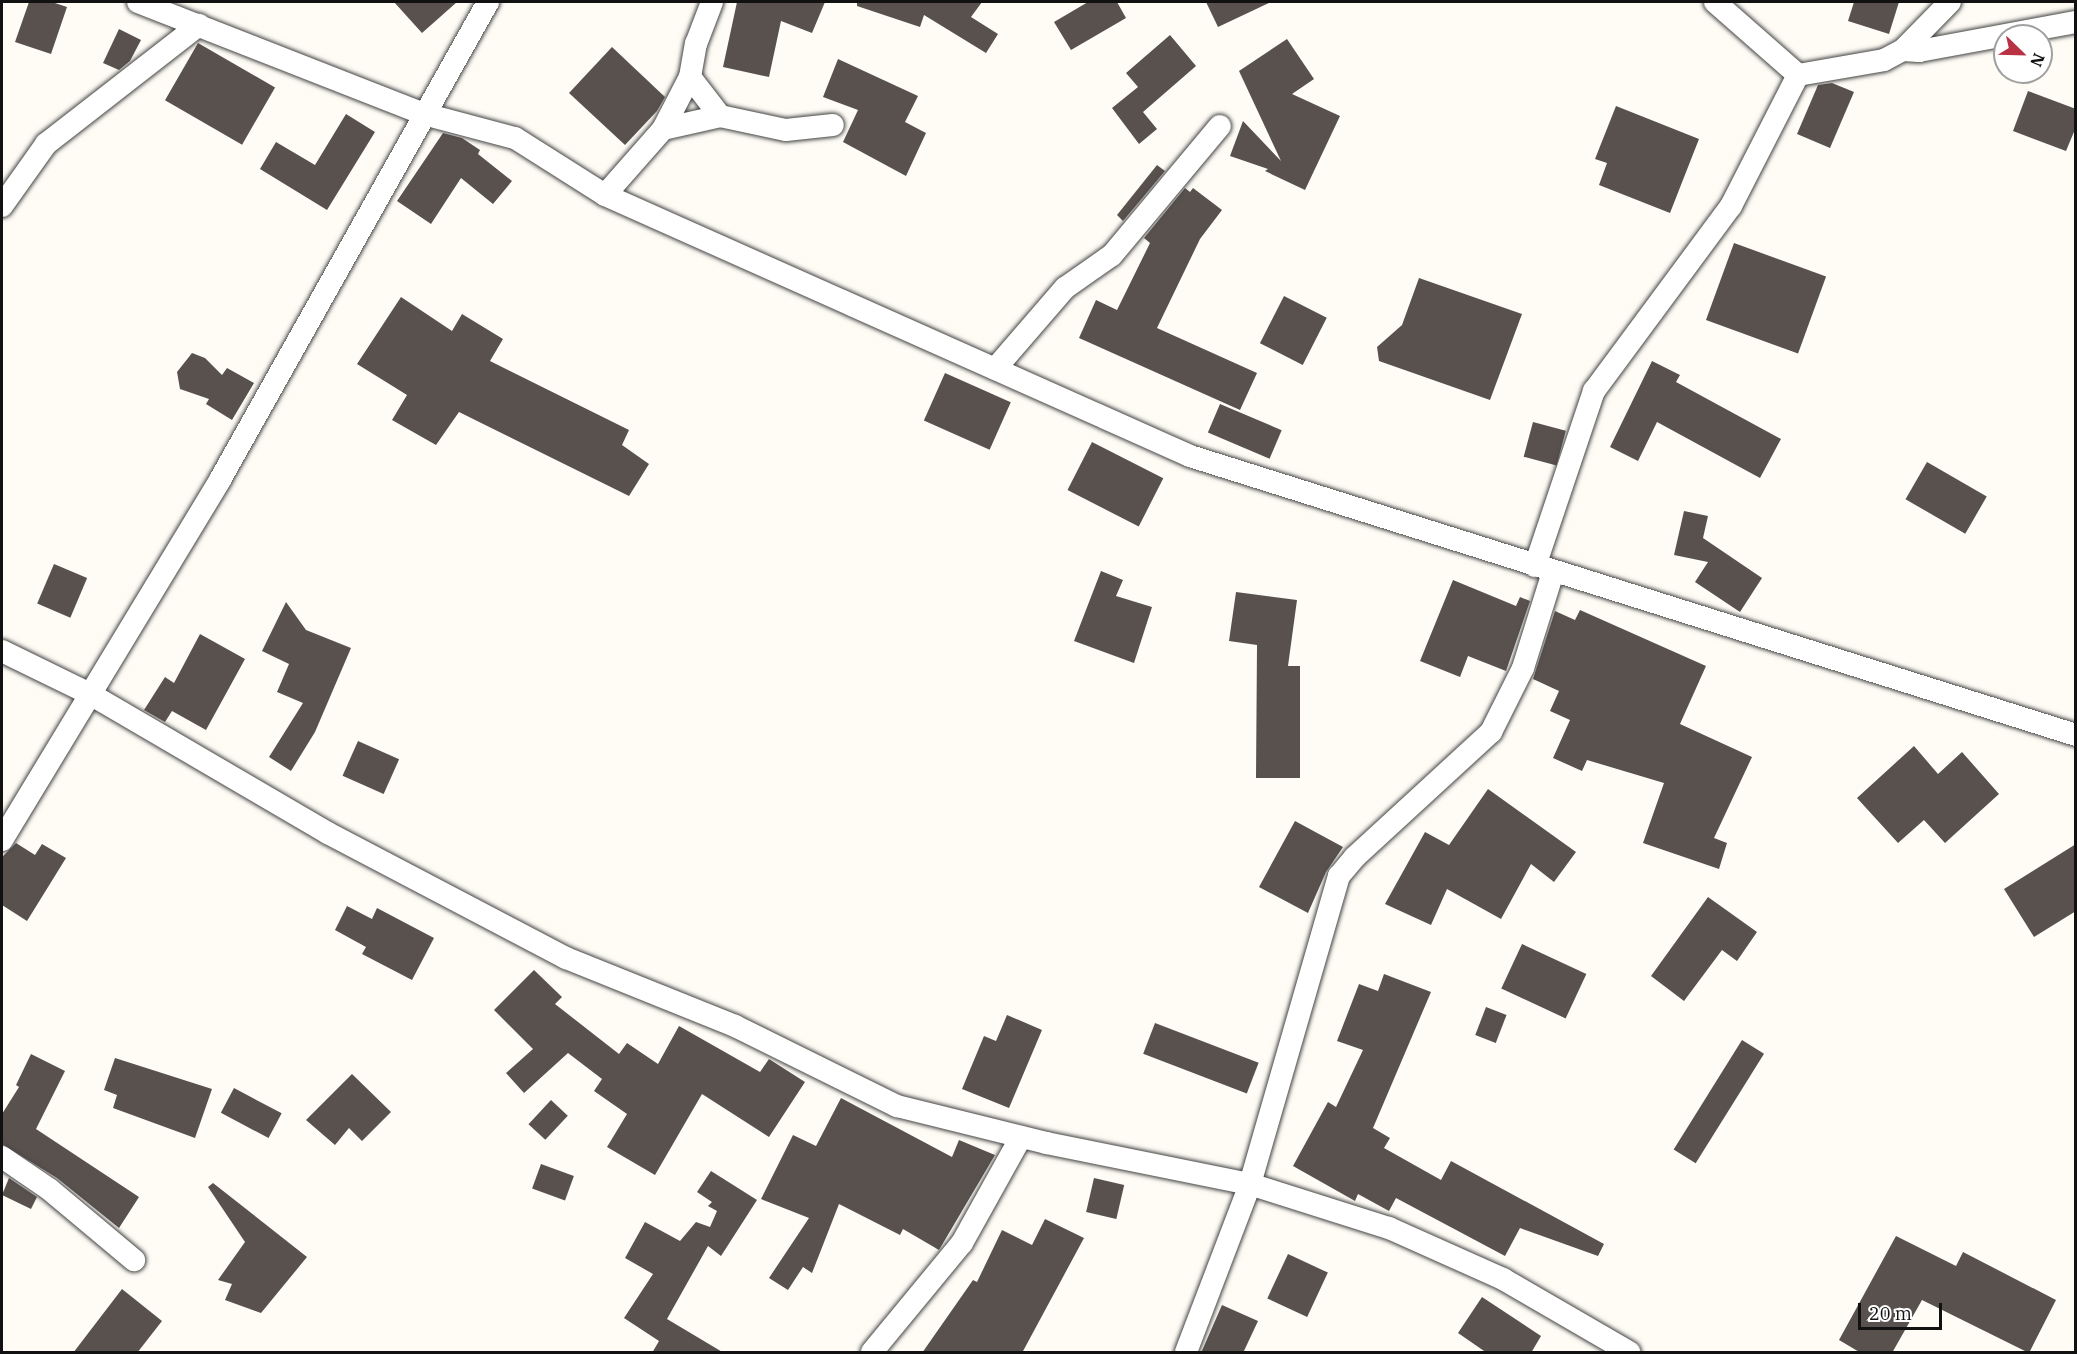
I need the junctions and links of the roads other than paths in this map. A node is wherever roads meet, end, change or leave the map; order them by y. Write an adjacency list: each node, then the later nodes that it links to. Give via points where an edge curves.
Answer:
1 (138, 2): 7 (street)
2 (488, 2): 11 (street)
3 (712, 2): 10 (street, via 696,44)
4 (1715, 2): 9 (street)
5 (1950, 2): 8 (street)
6 (2076, 22): 8 (street, via 1918,51)
7 (200, 25): 11 (street); 17 (street, via 46,144)
8 (1903, 50): 9 (street, via 1884,60)
9 (1798, 75): 19 (street, via 1731,206 1594,391)
10 (690, 77): 12 (street); 15 (street)
11 (424, 114): 16 (street, via 515,138); 21 (street, via 221,478)
12 (720, 116): 13 (street, via 786,130); 15 (street)
13 (833, 125)
14 (1220, 126): 18 (street, via 1112,255 1065,288)
15 (663, 129): 16 (street)
16 (605, 195): 18 (street)
17 (2, 206)
18 (995, 369): 19 (street, via 1190,456)
19 (1544, 569): 22 (street); 26 (street, via 1523,668 1491,732 1354,856 1339,876)
20 (2, 651): 21 (street)
21 (90, 694): 23 (street); 24 (street, via 328,833 566,958 735,1026 897,1106)
22 (2076, 735)
23 (2, 840)
24 (1021, 1137): 26 (street); 28 (street, via 962,1243)
25 (2, 1157): 27 (street, via 49,1189)
26 (1250, 1184): 29 (street); 30 (street, via 1389,1228 1503,1279)
27 (135, 1260)
28 (872, 1353)
29 (1186, 1353)
30 (1629, 1353)

